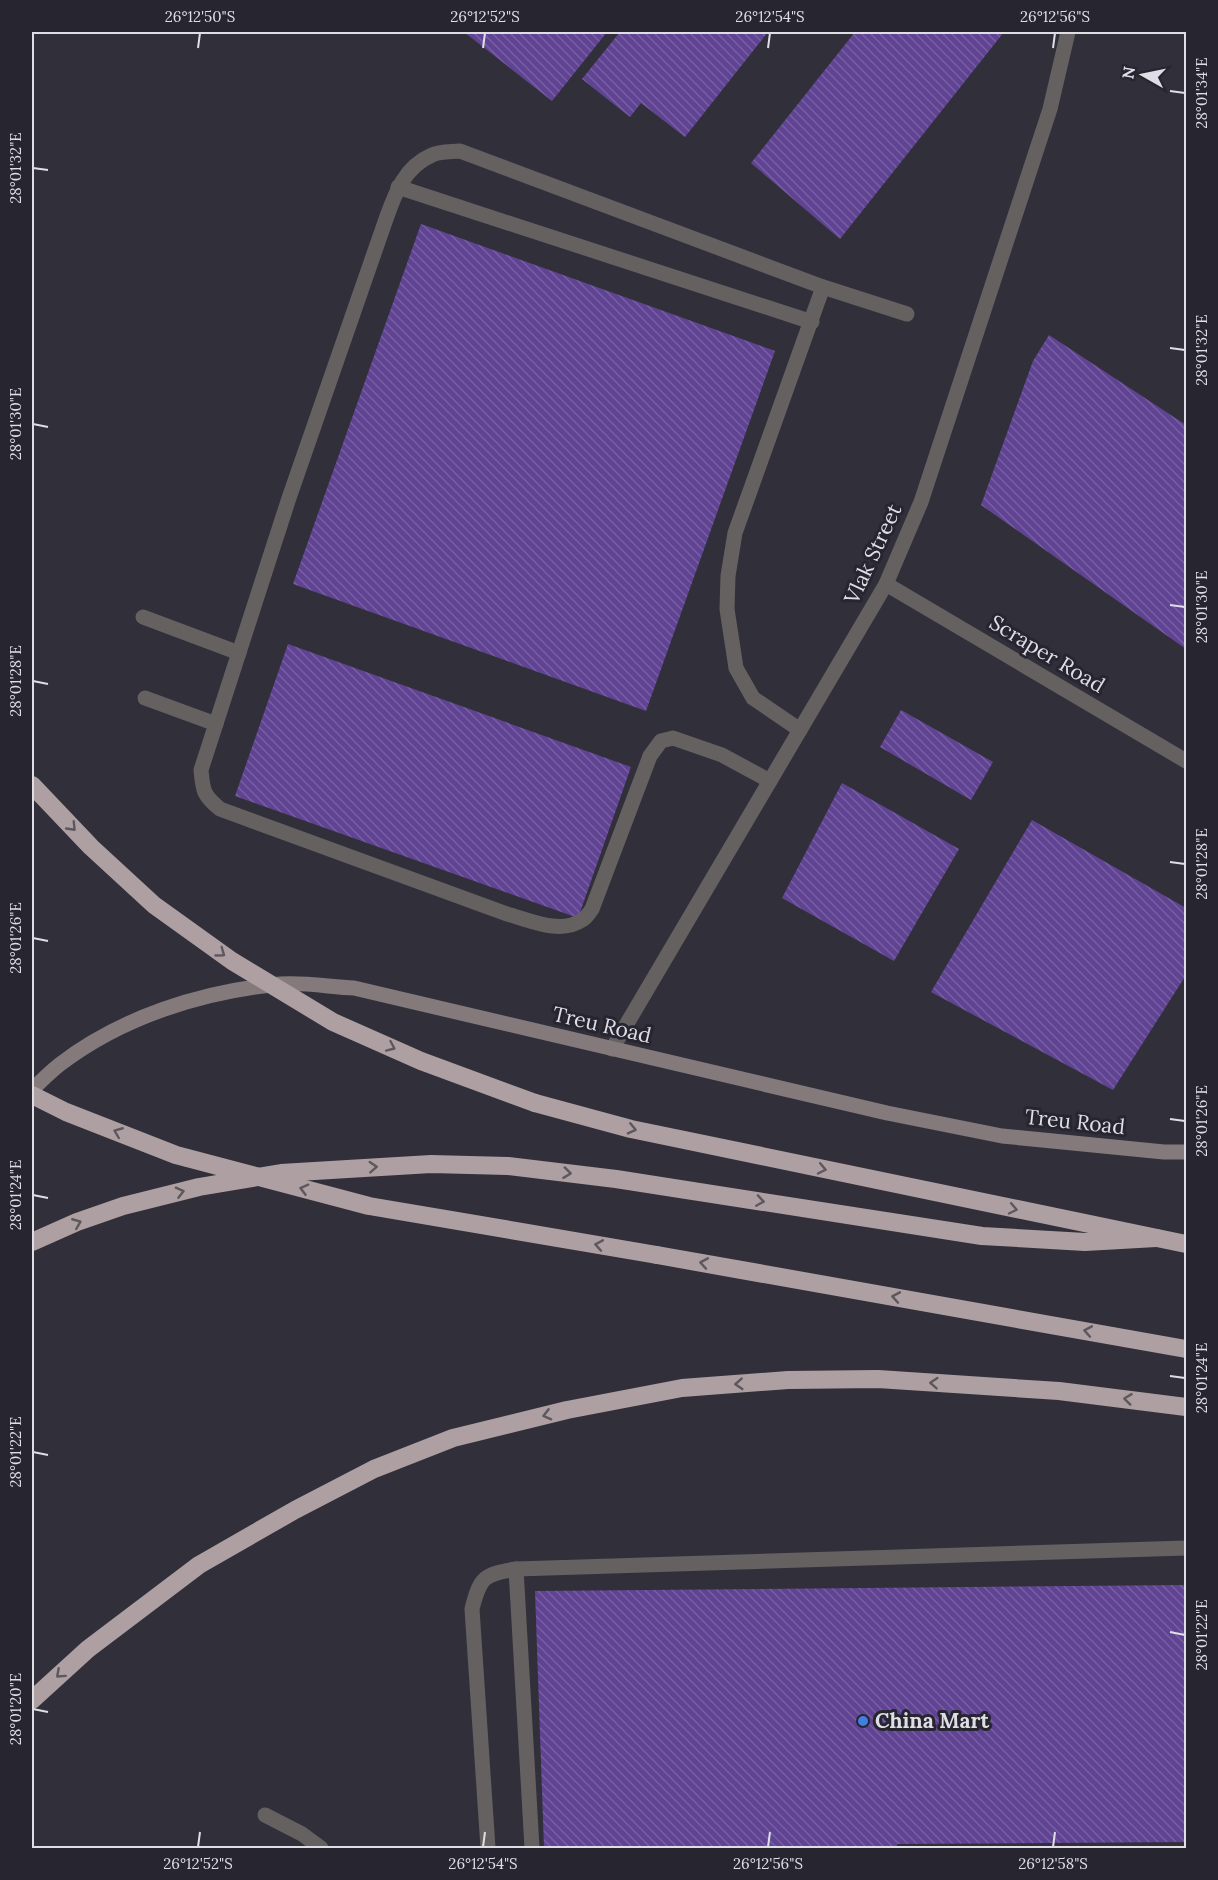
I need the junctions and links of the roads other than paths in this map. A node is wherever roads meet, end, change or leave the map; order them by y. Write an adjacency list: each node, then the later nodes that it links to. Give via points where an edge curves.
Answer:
1 (1068, 32): 6 (lane, Vlak Street, via 1050,109 921,502)
2 (398, 187): 3 (lane, via 411,168 432,154 460,151); 5 (lane); 8 (lane)
3 (823, 287): 4 (lane); 5 (lane)
4 (907, 314)
5 (812, 322): 11 (lane, via 735,533 727,609 736,668 753,698)
6 (886, 584): 11 (lane, Vlak Street); 12 (lane, Scraper Road)
7 (143, 617): 8 (lane)
8 (239, 653): 10 (lane)
9 (145, 698): 10 (lane)
10 (216, 724): 13 (lane, via 201,770 207,799 220,809 507,914 554,927 572,925 592,909 650,756 661,741 673,738 722,755)
11 (800, 730): 13 (lane, Vlak Street)
12 (1186, 761)
13 (770, 781): 15 (lane, Vlak Street)
14 (32, 785): 18 (highway, one-way to 18, bridge, via 154,905 232,961 333,1022 421,1061 535,1103 631,1129)
15 (612, 1049): 16 (street, Treu Road, via 354,988 283,984 214,994 151,1013 102,1037 59,1065); 17 (street, Treu Road, via 1002,1136)
16 (32, 1092): 21 (highway, one-way to 16, bridge, via 369,1206 176,1155 66,1112)
17 (1186, 1152)
18 (1156, 1238): 19 (highway, one-way to 18, via 123,1206 199,1187 281,1173 431,1164 508,1166 616,1179 982,1236 1085,1242); 20 (highway)
19 (32, 1242)
20 (1186, 1244)
21 (1186, 1349)
22 (1186, 1407): 25 (highway, one-way to 25, via 1059,1391 878,1379 788,1380 682,1388 567,1410 453,1438 374,1469 199,1565 88,1649)
23 (1186, 1548): 24 (lane)
24 (516, 1569): 28 (lane, via 491,1573 477,1588 472,1609); 29 (lane)
25 (32, 1700)
26 (265, 1815): 27 (lane)
27 (321, 1848)
28 (488, 1848)
29 (532, 1848)

